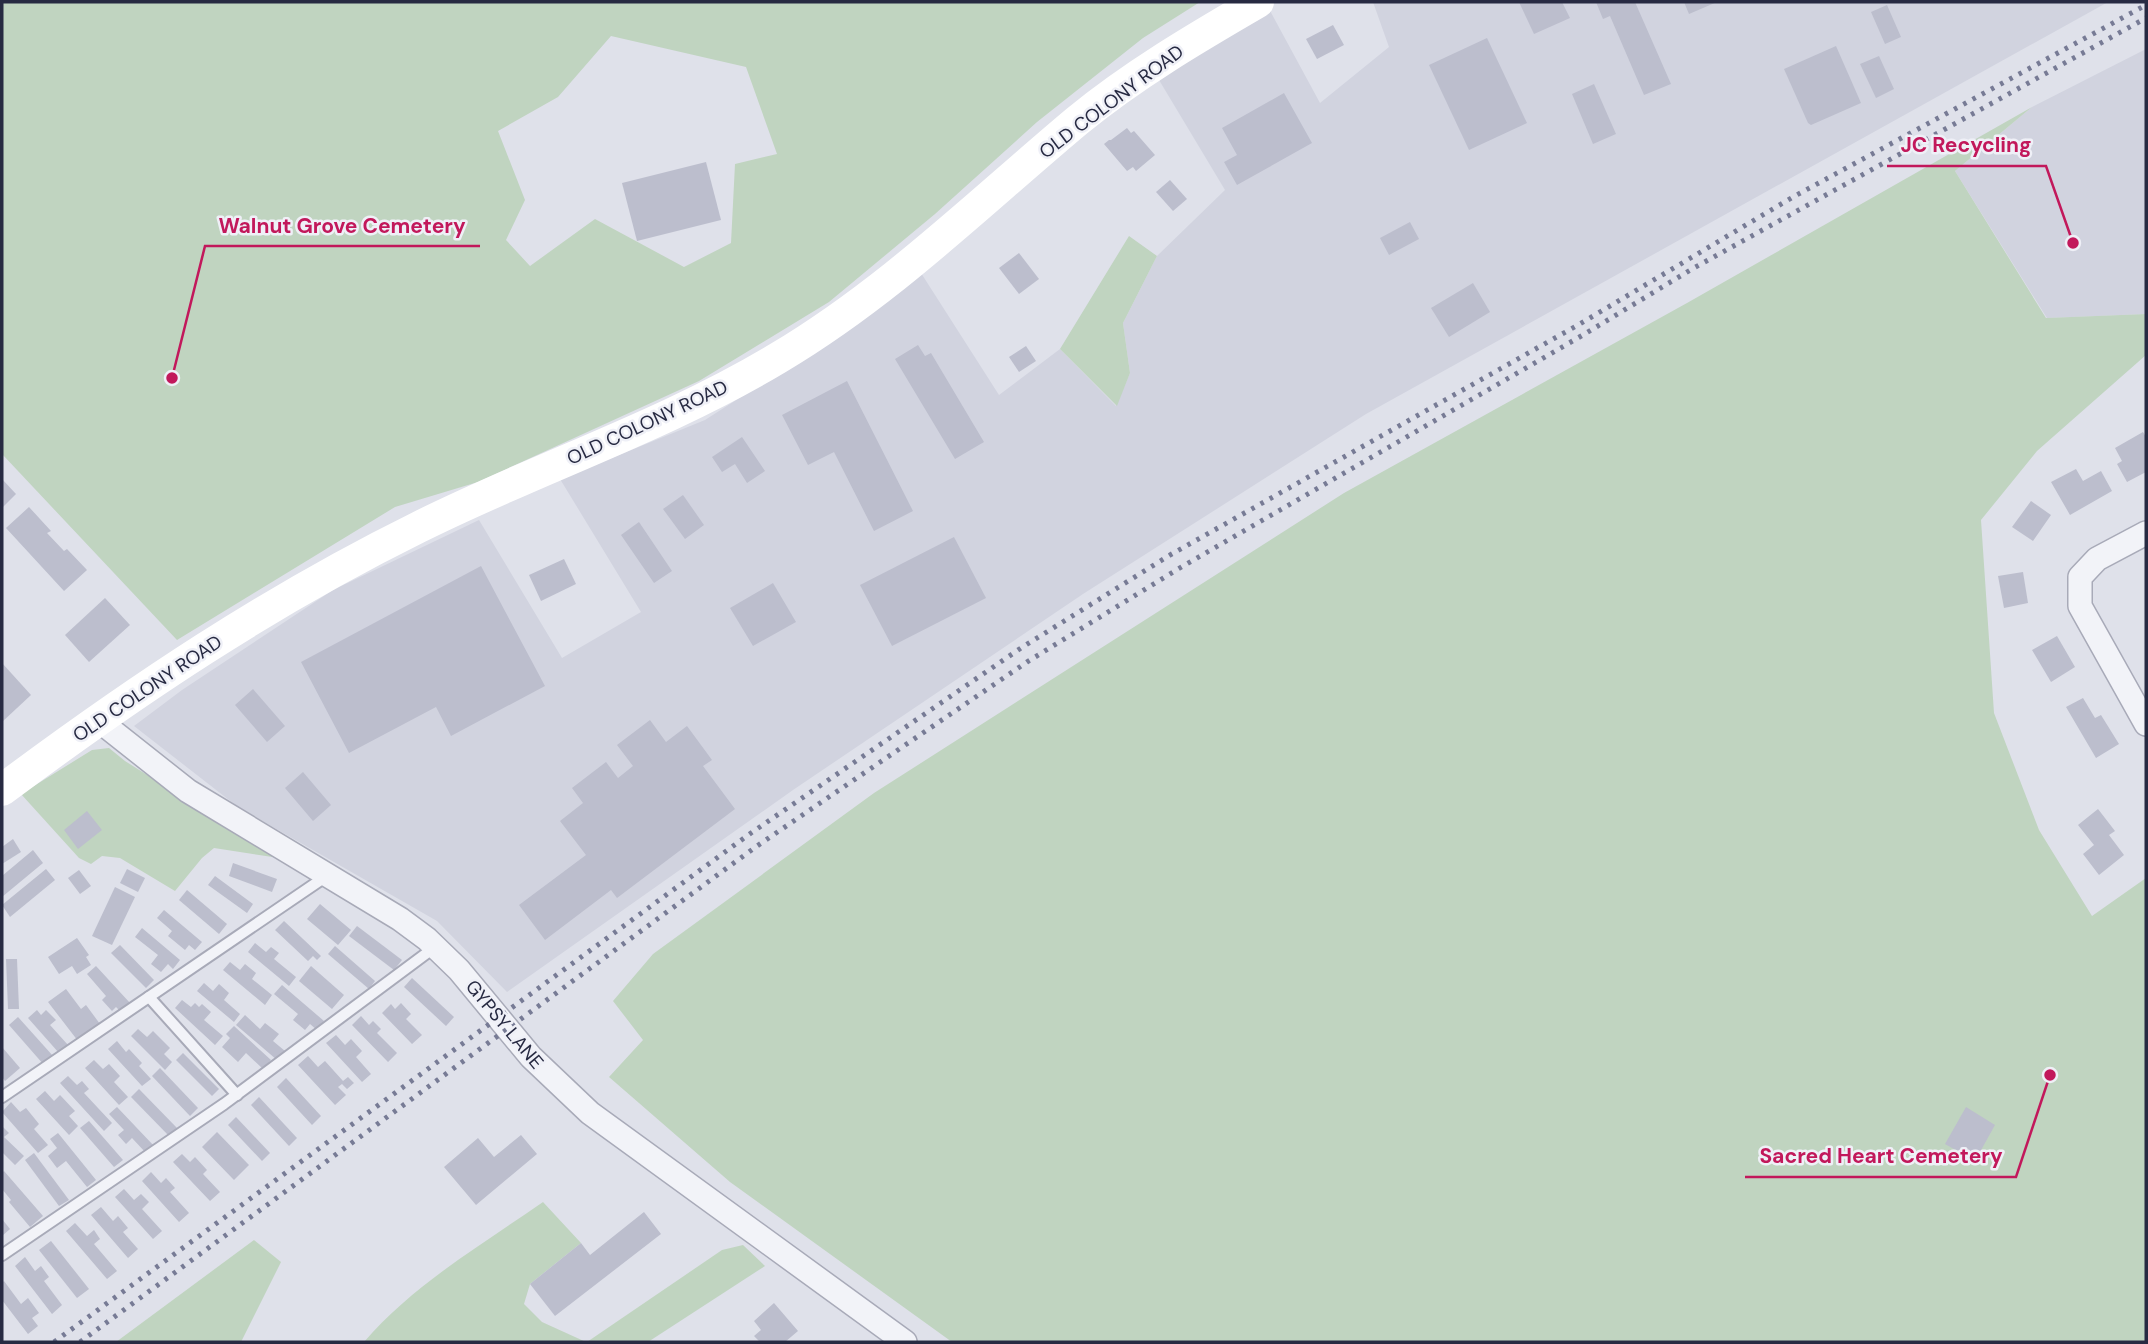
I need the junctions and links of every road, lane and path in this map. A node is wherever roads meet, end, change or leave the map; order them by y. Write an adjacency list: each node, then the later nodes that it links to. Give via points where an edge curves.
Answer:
1 (1258, 2): 3 (main road, OLD COLONY ROAD, via 1196,38 1079,120 879,290 776,360 356,558)
2 (2146, 533): 4 (street, via 2097,559 2080,577 2080,606)
3 (97, 719): 5 (main road, OLD COLONY ROAD); 6 (street, GYPSY LANE, via 188,791)
4 (2146, 724)
5 (2, 790)
6 (328, 875): 7 (street, GYPSY LANE, via 391,911); 8 (lane)
7 (435, 947): 9 (lane); 12 (street, GYPSY LANE, via 531,1057 590,1113)
8 (149, 997): 9 (lane); 10 (lane)
9 (237, 1095): 11 (lane)
10 (2, 1097)
11 (2, 1255)
12 (889, 1338)

